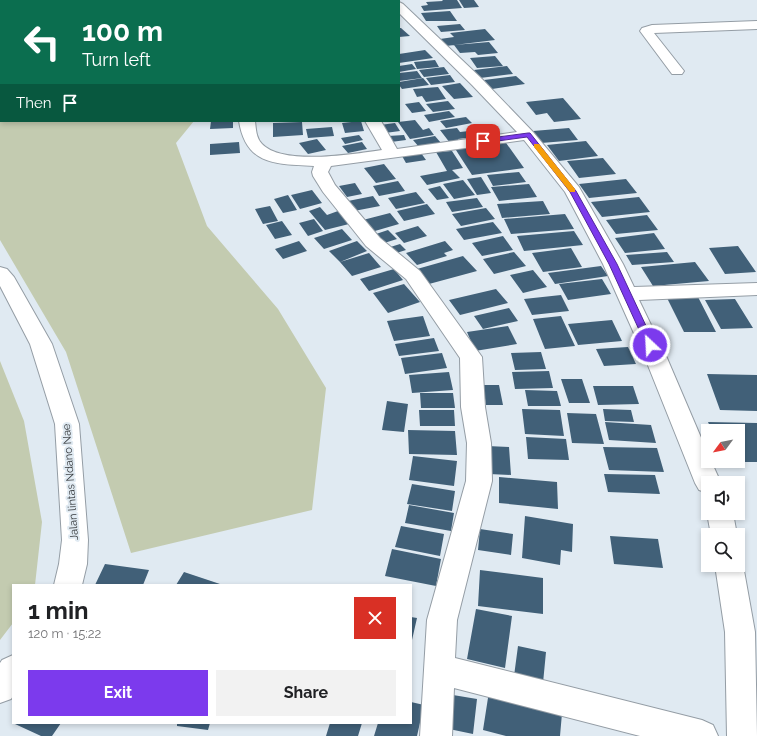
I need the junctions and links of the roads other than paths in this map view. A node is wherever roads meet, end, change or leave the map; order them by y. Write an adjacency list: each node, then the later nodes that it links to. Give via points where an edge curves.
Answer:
1 (400, 7): 6 (street)
2 (757, 25): 3 (street, via 646,31)
3 (677, 70)
4 (247, 122): 8 (street, via 250,140 260,152 270,157)
5 (374, 122): 7 (street)
6 (528, 135): 7 (street); 11 (street, via 573,191 613,264)
7 (392, 154): 8 (street)
8 (324, 162): 15 (street, via 320,172 329,188 373,242 413,275 471,357 473,407 479,443 479,481 442,620)
9 (0, 273): 14 (street, Jalan lintas Ndano Nae, via 7,281 41,344 67,424 75,540)
10 (757, 289): 11 (street)
11 (626, 294): 12 (street, via 656,358)
12 (705, 476)
13 (730, 572): 20 (street, via 740,632)
14 (68, 584)
15 (439, 669): 18 (street); 19 (street)
16 (12, 671): 17 (street)
17 (0, 688)
18 (436, 736)
19 (702, 736)
20 (743, 736)

